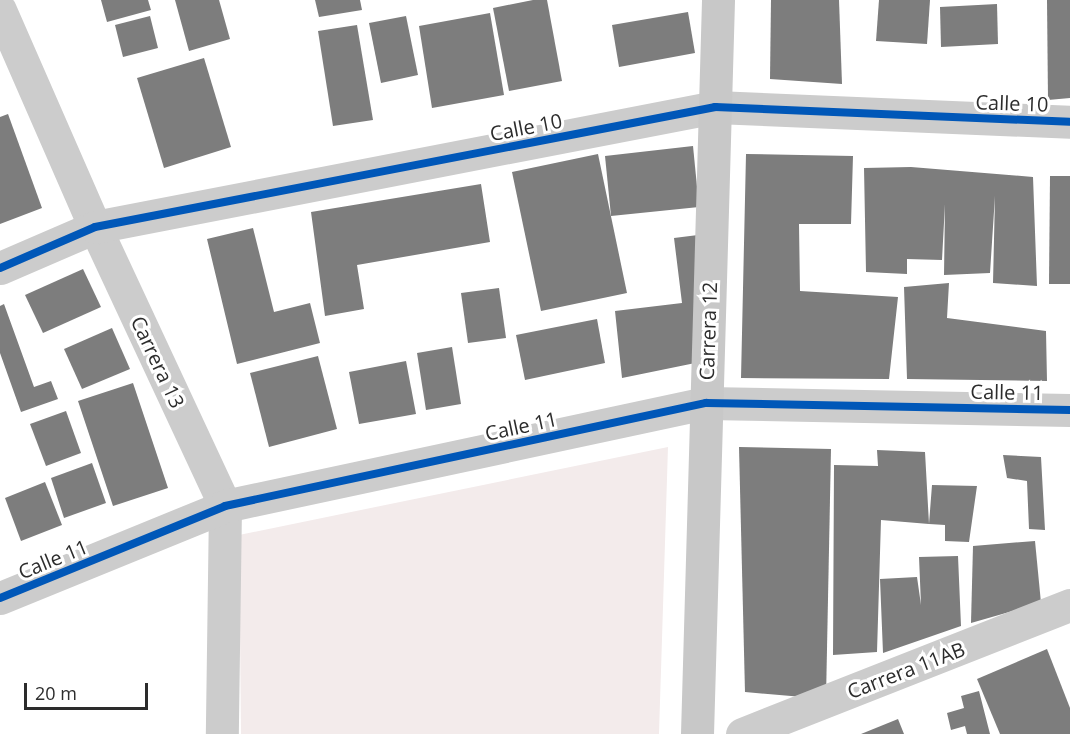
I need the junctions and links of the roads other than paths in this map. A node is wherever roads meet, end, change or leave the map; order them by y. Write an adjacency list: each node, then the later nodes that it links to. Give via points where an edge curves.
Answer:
1 (718, 0): 3 (street, Carrera 12)
2 (0, 10): 5 (street, Carrera 13)
3 (715, 107): 4 (street, Calle 10); 5 (street, Calle 10); 7 (street, Carrera 12)
4 (1070, 122)
5 (95, 227): 6 (street, Calle 10); 9 (street, Carrera 13)
6 (0, 268)
7 (706, 404): 8 (street, Calle 11); 9 (street, Calle 11); 13 (street, Carrera 12)
8 (1070, 410)
9 (225, 506): 10 (street, Calle 11); 12 (street, Carrera 13)
10 (0, 598)
11 (1070, 605): 14 (street, Carrera 11AB)
12 (222, 734)
13 (697, 734)
14 (742, 734)

